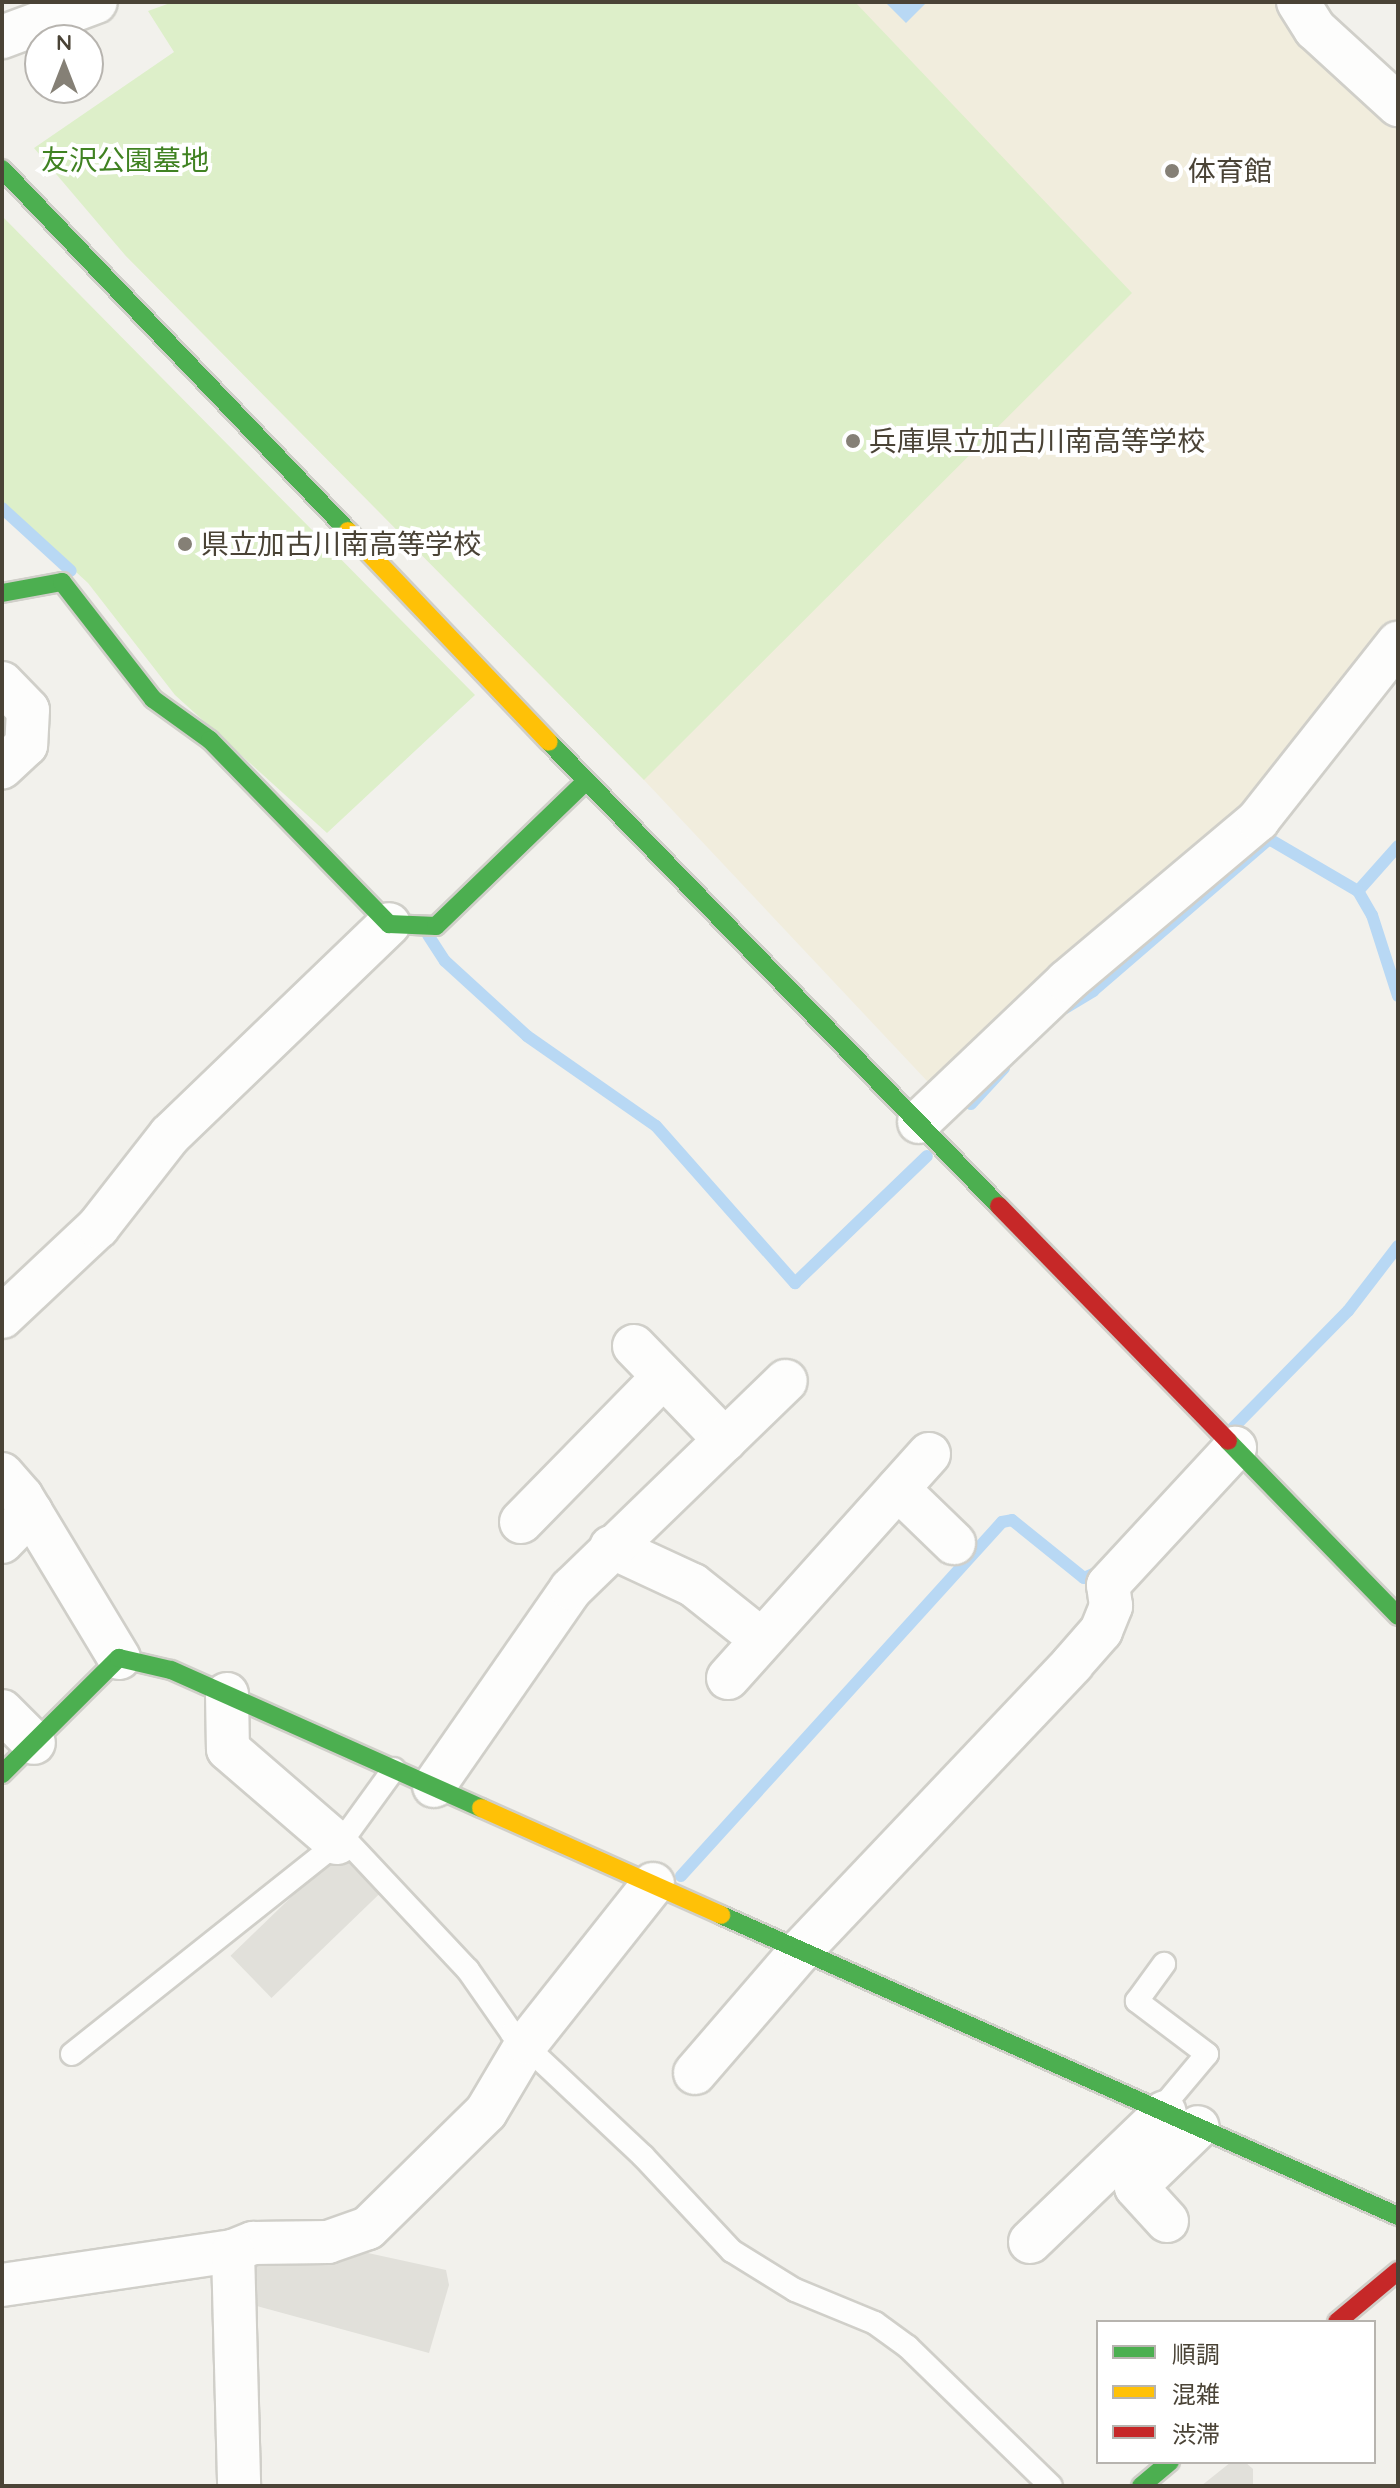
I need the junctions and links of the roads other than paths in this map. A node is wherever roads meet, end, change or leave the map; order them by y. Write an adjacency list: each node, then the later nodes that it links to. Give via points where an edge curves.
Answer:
1 (96, 2): 3 (street)
2 (1298, 2): 4 (street, via 1315,29)
3 (2, 37)
4 (1398, 105)
5 (2, 169): 10 (street)
6 (2, 593): 11 (street, via 62,582 153,699 210,740)
7 (1398, 643): 12 (street, via 1258,820 1067,981)
8 (2, 683): 9 (street, via 28,710 26,745)
9 (2, 767)
10 (586, 781): 11 (street, via 436,926); 12 (street)
11 (389, 924): 13 (street, via 170,1135 98,1227)
12 (925, 1129): 18 (street)
13 (5, 1305)
14 (634, 1346): 15 (street)
15 (663, 1377): 17 (street); 23 (street, via 540,1476)
16 (786, 1381): 17 (street)
17 (725, 1440): 26 (street)
18 (1235, 1448): 27 (street); 39 (street, via 1108,1585 1111,1606 1091,1642)
19 (929, 1454): 21 (street)
20 (2, 1474): 22 (street)
21 (898, 1489): 25 (street); 28 (street)
22 (31, 1512): 24 (street); 29 (street)
23 (521, 1522)
24 (2, 1542)
25 (954, 1543)
26 (611, 1547): 28 (street, via 693,1585); 36 (street, via 571,1589)
27 (1398, 1616)
28 (761, 1639): 30 (street)
29 (119, 1658): 31 (street, via 171,1670); 33 (street)
30 (728, 1678)
31 (227, 1694): 34 (street); 37 (street, via 228,1749)
32 (2, 1711): 33 (street)
33 (34, 1743): 35 (street)
34 (394, 1769): 36 (street); 37 (lane)
35 (2, 1774)
36 (434, 1786): 38 (street)
37 (340, 1840): 41 (lane, via 468,1970 512,2033); 42 (lane)
38 (653, 1884): 39 (street); 41 (street)
39 (801, 1950): 43 (street); 44 (street)
40 (1164, 1964): 44 (lane, via 1137,2001 1207,2054)
41 (527, 2043): 48 (street, via 486,2112 368,2228 328,2242 253,2243); 54 (lane, via 732,2251 795,2290 875,2323 908,2347)
42 (72, 2054)
43 (695, 2073)
44 (1174, 2116): 45 (street); 46 (street, via 1136,2187); 47 (street)
45 (1398, 2216)
46 (1167, 2221)
47 (1030, 2242)
48 (233, 2251): 50 (street); 53 (street)
49 (1398, 2271): 51 (street)
50 (2, 2285)
51 (1339, 2320)
52 (1168, 2464): 55 (street)
53 (239, 2486)
54 (1051, 2486)
55 (1141, 2486)

